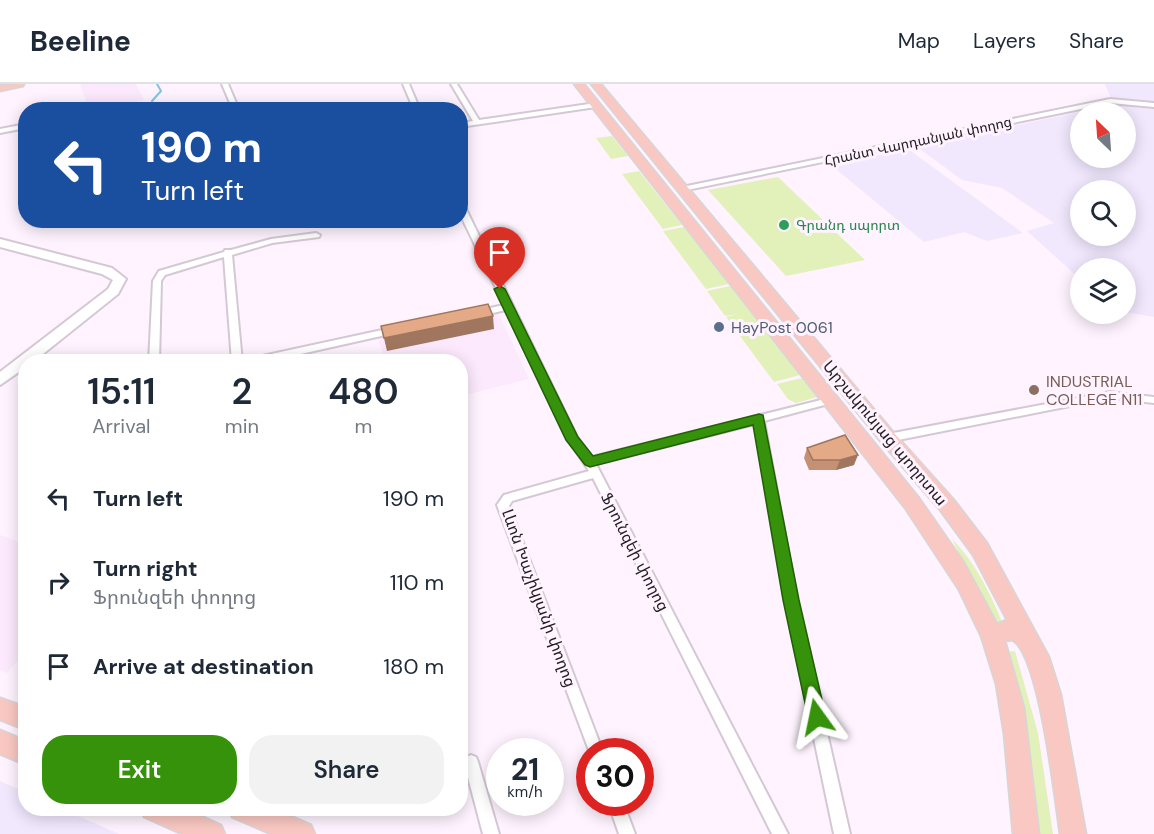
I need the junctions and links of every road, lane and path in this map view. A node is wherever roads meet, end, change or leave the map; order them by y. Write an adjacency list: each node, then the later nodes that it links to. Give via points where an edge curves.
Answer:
1 (19, 84): 7 (main road)
2 (225, 84): 8 (street)
3 (406, 84): 9 (street)
4 (454, 84): 10 (street)
5 (579, 84): 11 (main road, Արշակունյաց պողոտա)
6 (596, 84): 18 (main road, Արշակունյաց պողոտա)
7 (1, 85)
8 (233, 102)
9 (414, 102)
10 (465, 102)
11 (596, 105): 14 (street); 19 (main road, Արշակունյաց պողոտա)
12 (1154, 105): 18 (street, Հրանտ Վարդանյան փողոց, via 1110,102)
13 (468, 108): 14 (street)
14 (477, 123): 15 (street)
15 (468, 124)
16 (18, 128): 17 (street)
17 (0, 131)
18 (682, 189): 19 (main road); 36 (main road, Արշակունյաց պողոտա)
19 (664, 192): 34 (main road, Արշակունյաց պողոտա)
20 (468, 222): 24 (street, Ֆրունզեի փողոց)
21 (316, 235): 23 (street)
22 (0, 243): 27 (street, via 107,271 120,279 113,291)
23 (228, 252): 28 (street, via 159,275); 29 (street)
24 (508, 307): 25 (street); 38 (street, Ֆրունզեի փողոց, via 573,440)
25 (465, 316)
26 (410, 327): 30 (street)
27 (33, 354)
28 (154, 354)
29 (236, 354)
30 (285, 354)
31 (18, 366): 32 (street)
32 (0, 380)
33 (1154, 399): 36 (street, via 1110,395)
34 (829, 401): 35 (street); 37 (main road, Արշակունյաց պողոտա)
35 (759, 418): 38 (street); 55 (street, via 791,600)
36 (888, 438): 37 (main road); 40 (main road, Արշակունյաց պողոտա, via 980,549)
37 (863, 444): 39 (main road, Արշակունյաց պողոտա, via 934,535)
38 (592, 467): 43 (street, Լևոն Խաչիկյանի փողոց, via 508,498 503,505); 54 (street, Ֆրունզեի փողոց)
39 (993, 637): 40 (main road, via 1012,629); 56 (main road, Արշակունյաց պողոտա, via 1010,696)
40 (1030, 640): 57 (main road, Արշակունյաց պողոտա, via 1049,695)
41 (0, 709): 42 (main road)
42 (18, 717)
43 (591, 738)
44 (0, 742): 45 (main road)
45 (18, 750)
46 (471, 762): 52 (street)
47 (171, 816): 50 (main road)
48 (260, 816): 51 (main road)
49 (620, 816): 53 (street)
50 (212, 834)
51 (302, 834)
52 (491, 834)
53 (627, 834)
54 (780, 834)
55 (842, 834)
56 (1026, 834)
57 (1073, 834)

